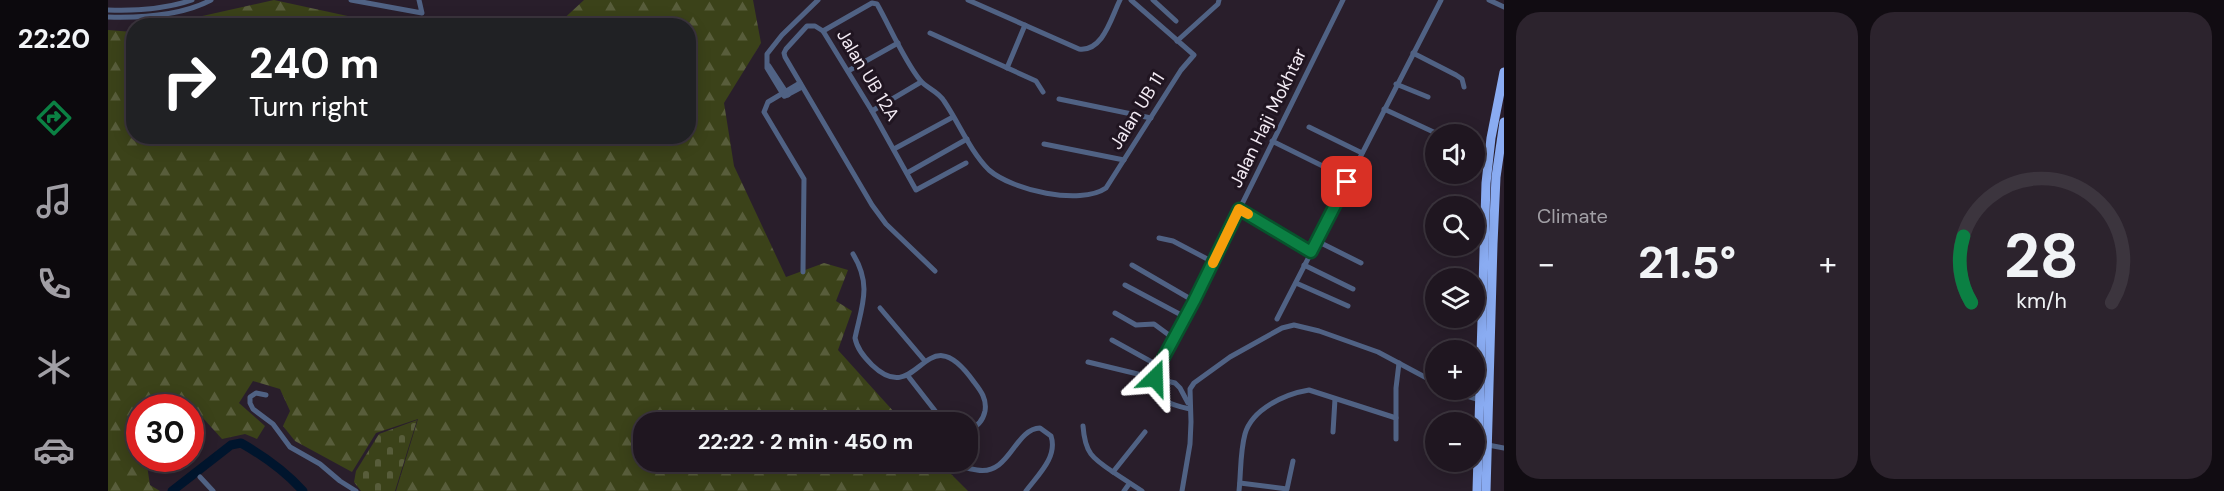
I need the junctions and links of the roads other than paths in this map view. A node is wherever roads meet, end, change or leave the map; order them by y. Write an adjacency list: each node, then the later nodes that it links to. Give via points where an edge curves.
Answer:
1 (192, 0): 15 (street, via 127,11)
2 (211, 0): 16 (street, via 165,14)
3 (351, 0): 4 (street, via 422,13)
4 (419, 0)
5 (818, 0): 32 (street, via 766,54 767,69)
6 (968, 0): 18 (street)
7 (1120, 0): 18 (street, via 1100,40 1086,50)
8 (1131, 0): 21 (street)
9 (1153, 0): 17 (street)
10 (1219, 0): 21 (street)
11 (1344, 0): 43 (street, Jalan Haji Mokhtar)
12 (1441, 0): 23 (street)
13 (1489, 0): 14 (street)
14 (1504, 7)
15 (108, 10)
16 (108, 17)
17 (1176, 21)
18 (1025, 25): 24 (street)
19 (823, 31): 22 (street, via 874,3); 25 (street, Jalan UB 12A); 29 (street, Jalan UB 12A, via 807,26 784,53)
20 (930, 33): 24 (street)
21 (1177, 40): 38 (street, Jalan UB 11, via 1194,55)
22 (898, 43): 25 (street); 27 (street)
23 (1413, 53): 28 (street); 30 (street, via 1456,75)
24 (1007, 68): 31 (street, via 1035,81)
25 (848, 71): 36 (street, Jalan UB 12A)
26 (1504, 72): 73 (highway, via 1486,183)
27 (921, 82): 36 (street); 37 (street, via 940,96)
28 (1396, 84): 33 (street); 35 (street)
29 (801, 85): 32 (street); 60 (street, Jalan UB 12A, via 886,225)
30 (1464, 87)
31 (1043, 92)
32 (783, 94): 61 (street, via 768,102 764,112 804,179)
33 (1428, 97)
34 (1059, 99): 38 (street)
35 (1384, 109): 41 (street); 46 (street)
36 (872, 111): 45 (street, Jalan UB 12A)
37 (953, 117): 42 (street); 45 (street)
38 (1151, 118): 47 (street, Jalan UB 11)
39 (1504, 122): 92 (highway, via 1496,177)
40 (1309, 127): 46 (street)
41 (1425, 128)
42 (968, 139): 47 (street, Jalan UB 11, via 989,169 1003,179 1073,197 1102,191); 49 (street)
43 (1272, 141): 50 (street); 51 (street, Jalan Haji Mokhtar)
44 (1044, 144): 47 (street)
45 (894, 149): 49 (street, Jalan UB 12A)
46 (1362, 153): 50 (street)
47 (1124, 160)
48 (966, 162): 49 (street, Jalan UB 12A, via 916,190)
49 (907, 173)
50 (1348, 179): 53 (street)
51 (1239, 209): 54 (street); 56 (street, Jalan Haji Mokhtar)
52 (1159, 238): 56 (street)
53 (1317, 241): 54 (street); 57 (street)
54 (1311, 252): 59 (street)
55 (854, 254): 78 (street, via 865,285 856,345 880,372 889,377)
56 (1213, 262): 65 (street, Jalan Haji Mokhtar)
57 (1361, 263)
58 (1132, 265): 65 (street)
59 (1304, 265): 62 (street); 64 (street)
60 (936, 271)
61 (803, 272)
62 (1296, 283): 66 (street); 70 (street)
63 (1125, 285): 69 (street)
64 (1353, 289)
65 (1194, 301): 69 (street, Jalan Haji Mokhtar)
66 (1348, 306)
67 (880, 308): 74 (street)
68 (1115, 313): 71 (street, via 1136,325 1154,324)
69 (1185, 317): 71 (street, Jalan Haji Mokhtar)
70 (1277, 319)
71 (1173, 338): 77 (street, Jalan Haji Mokhtar)
72 (1112, 340): 77 (street)
73 (1482, 340)
74 (924, 360): 78 (street); 87 (street, via 941,355 952,357 963,366 983,394 986,406)
75 (1088, 362): 79 (street)
76 (1399, 363): 80 (street); 84 (street, via 1378,352 1294,325 1271,333 1194,383); 86 (street)
77 (1159, 366): 79 (street, Jalan Haji Mokhtar)
78 (908, 376): 85 (street)
79 (1155, 378): 84 (street, via 1178,385); 84 (street, via 1170,406)
80 (1425, 378)
81 (266, 395): 101 (street, via 256,393 250,397 254,410 273,424 290,447)
82 (1335, 399): 86 (street); 90 (street); 98 (street, via 1309,390 1296,392 1254,418 1244,438)
83 (1480, 400): 107 (highway)
84 (1189, 407): 105 (street, via 1190,444)
85 (936, 412)
86 (1396, 418): 91 (street)
87 (978, 424)
88 (1083, 426): 96 (street, via 1088,452)
89 (1144, 432): 96 (street)
90 (1333, 432)
91 (1396, 438)
92 (1488, 445): 93 (street); 108 (highway)
93 (1504, 448)
94 (1293, 461): 98 (street, via 1287,489)
95 (978, 470): 102 (street, via 1000,465 1029,431 1040,428 1051,436 1053,449)
96 (1113, 472): 99 (street)
97 (200, 477): 100 (street)
98 (1240, 483): 106 (street)
99 (1129, 484): 103 (street); 104 (street)
100 (213, 491)
101 (356, 491)
102 (1026, 491)
103 (1124, 491)
104 (1142, 491)
105 (1182, 491)
106 (1239, 491)
107 (1477, 491)
108 (1486, 491)

